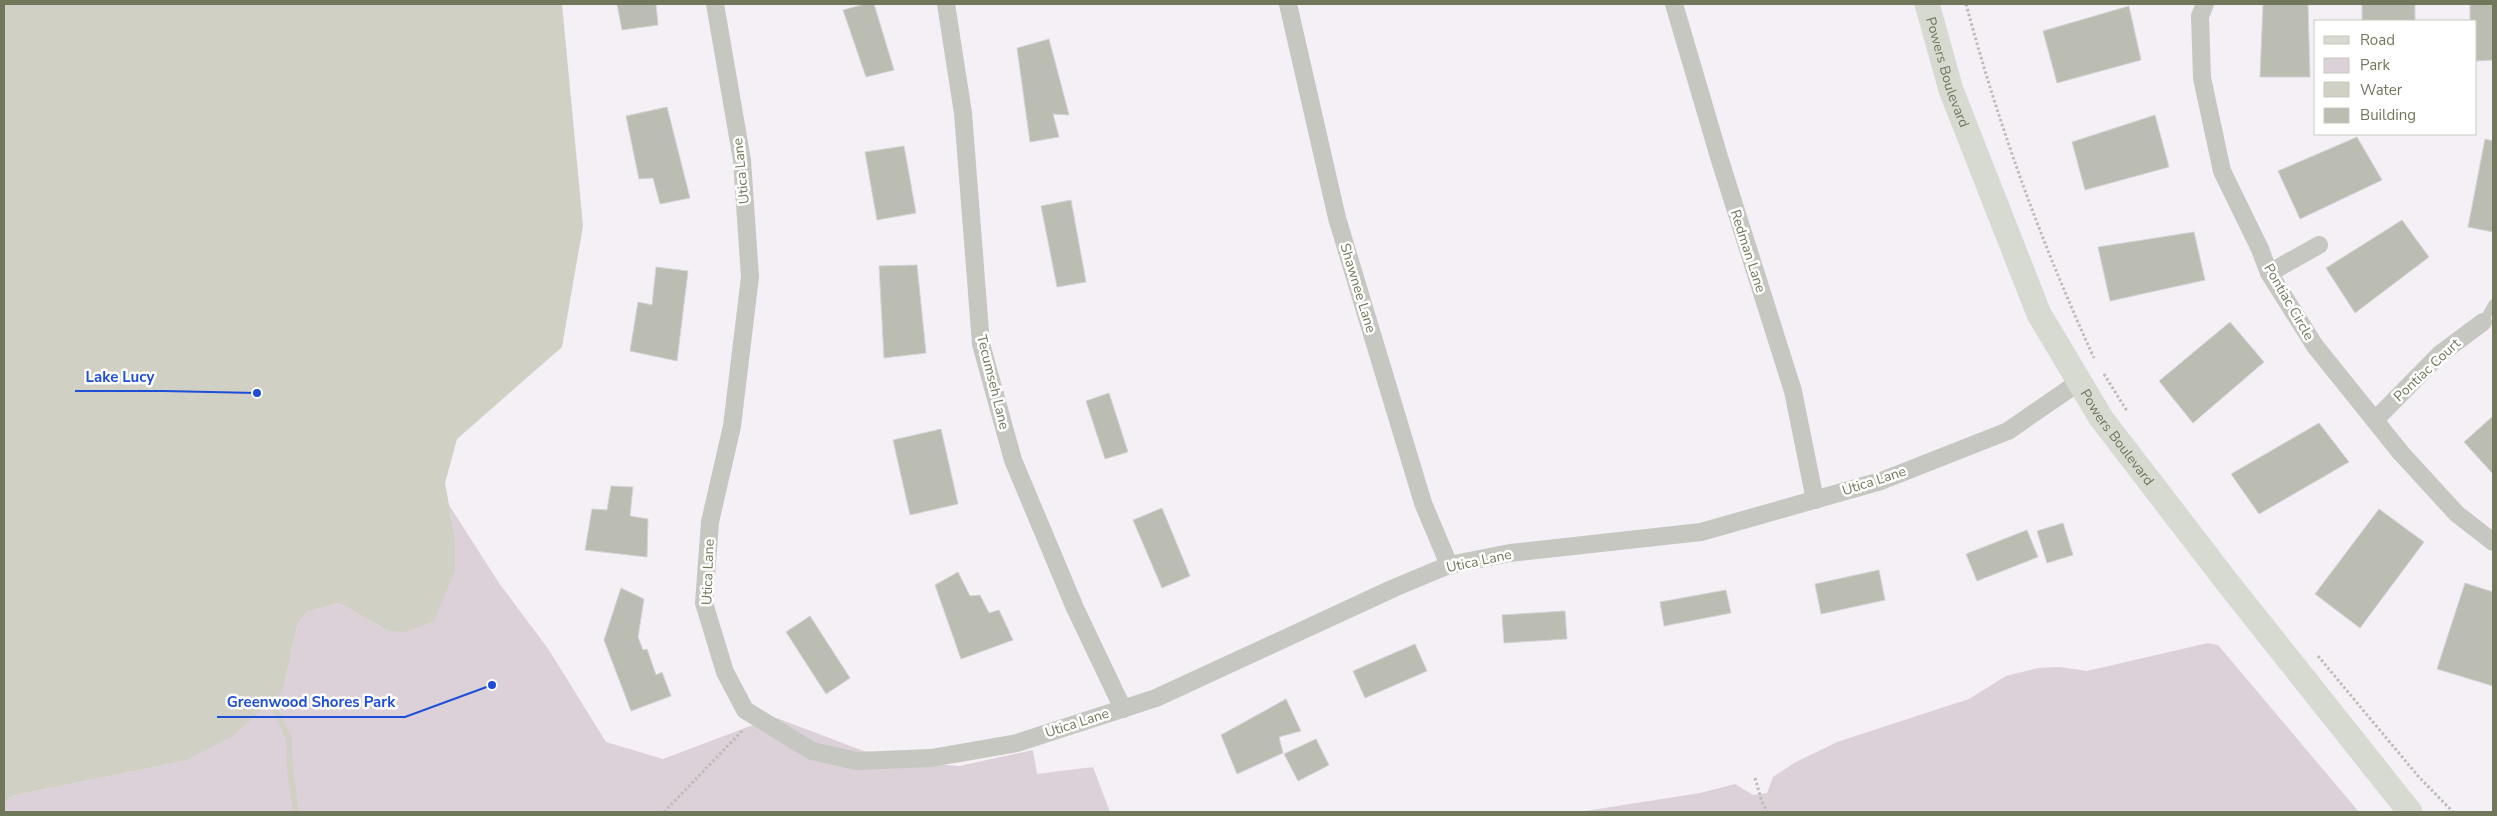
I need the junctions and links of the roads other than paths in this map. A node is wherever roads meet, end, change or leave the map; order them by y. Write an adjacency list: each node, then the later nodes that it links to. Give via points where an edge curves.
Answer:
1 (715, 4): 16 (street, Utica Lane, via 742,160 750,277 732,426 710,522 704,604 725,672 745,710 812,751 857,761 931,758 1017,743)
2 (946, 4): 16 (street, Tecumseh Lane, via 963,113 981,344 1013,460 1075,608)
3 (1288, 4): 15 (street, Shawnee Lane, via 1337,218 1423,503)
4 (1674, 4): 13 (street, Redman Lane, via 1793,391)
5 (1928, 4): 11 (main road, Powers Boulevard, via 1951,90 2039,314)
6 (2205, 4): 8 (street, Pontiac Circle, via 2200,16 2202,78 2222,171)
7 (2319, 245): 8 (street)
8 (2269, 273): 12 (street, Pontiac Circle, via 2315,346)
9 (2493, 304): 10 (lane)
10 (2483, 322): 12 (street, Pontiac Court, via 2440,354)
11 (2080, 382): 13 (street, Utica Lane, via 2008,431 1881,481); 17 (main road, Powers Boulevard, via 2101,418 2215,567)
12 (2375, 420): 14 (street, Pontiac Circle, via 2457,514)
13 (1815, 500): 15 (street, Utica Lane, via 1701,532 1510,553)
14 (2493, 542)
15 (1449, 565): 16 (street, Utica Lane, via 1156,698)
16 (1123, 709)
17 (2410, 812)

